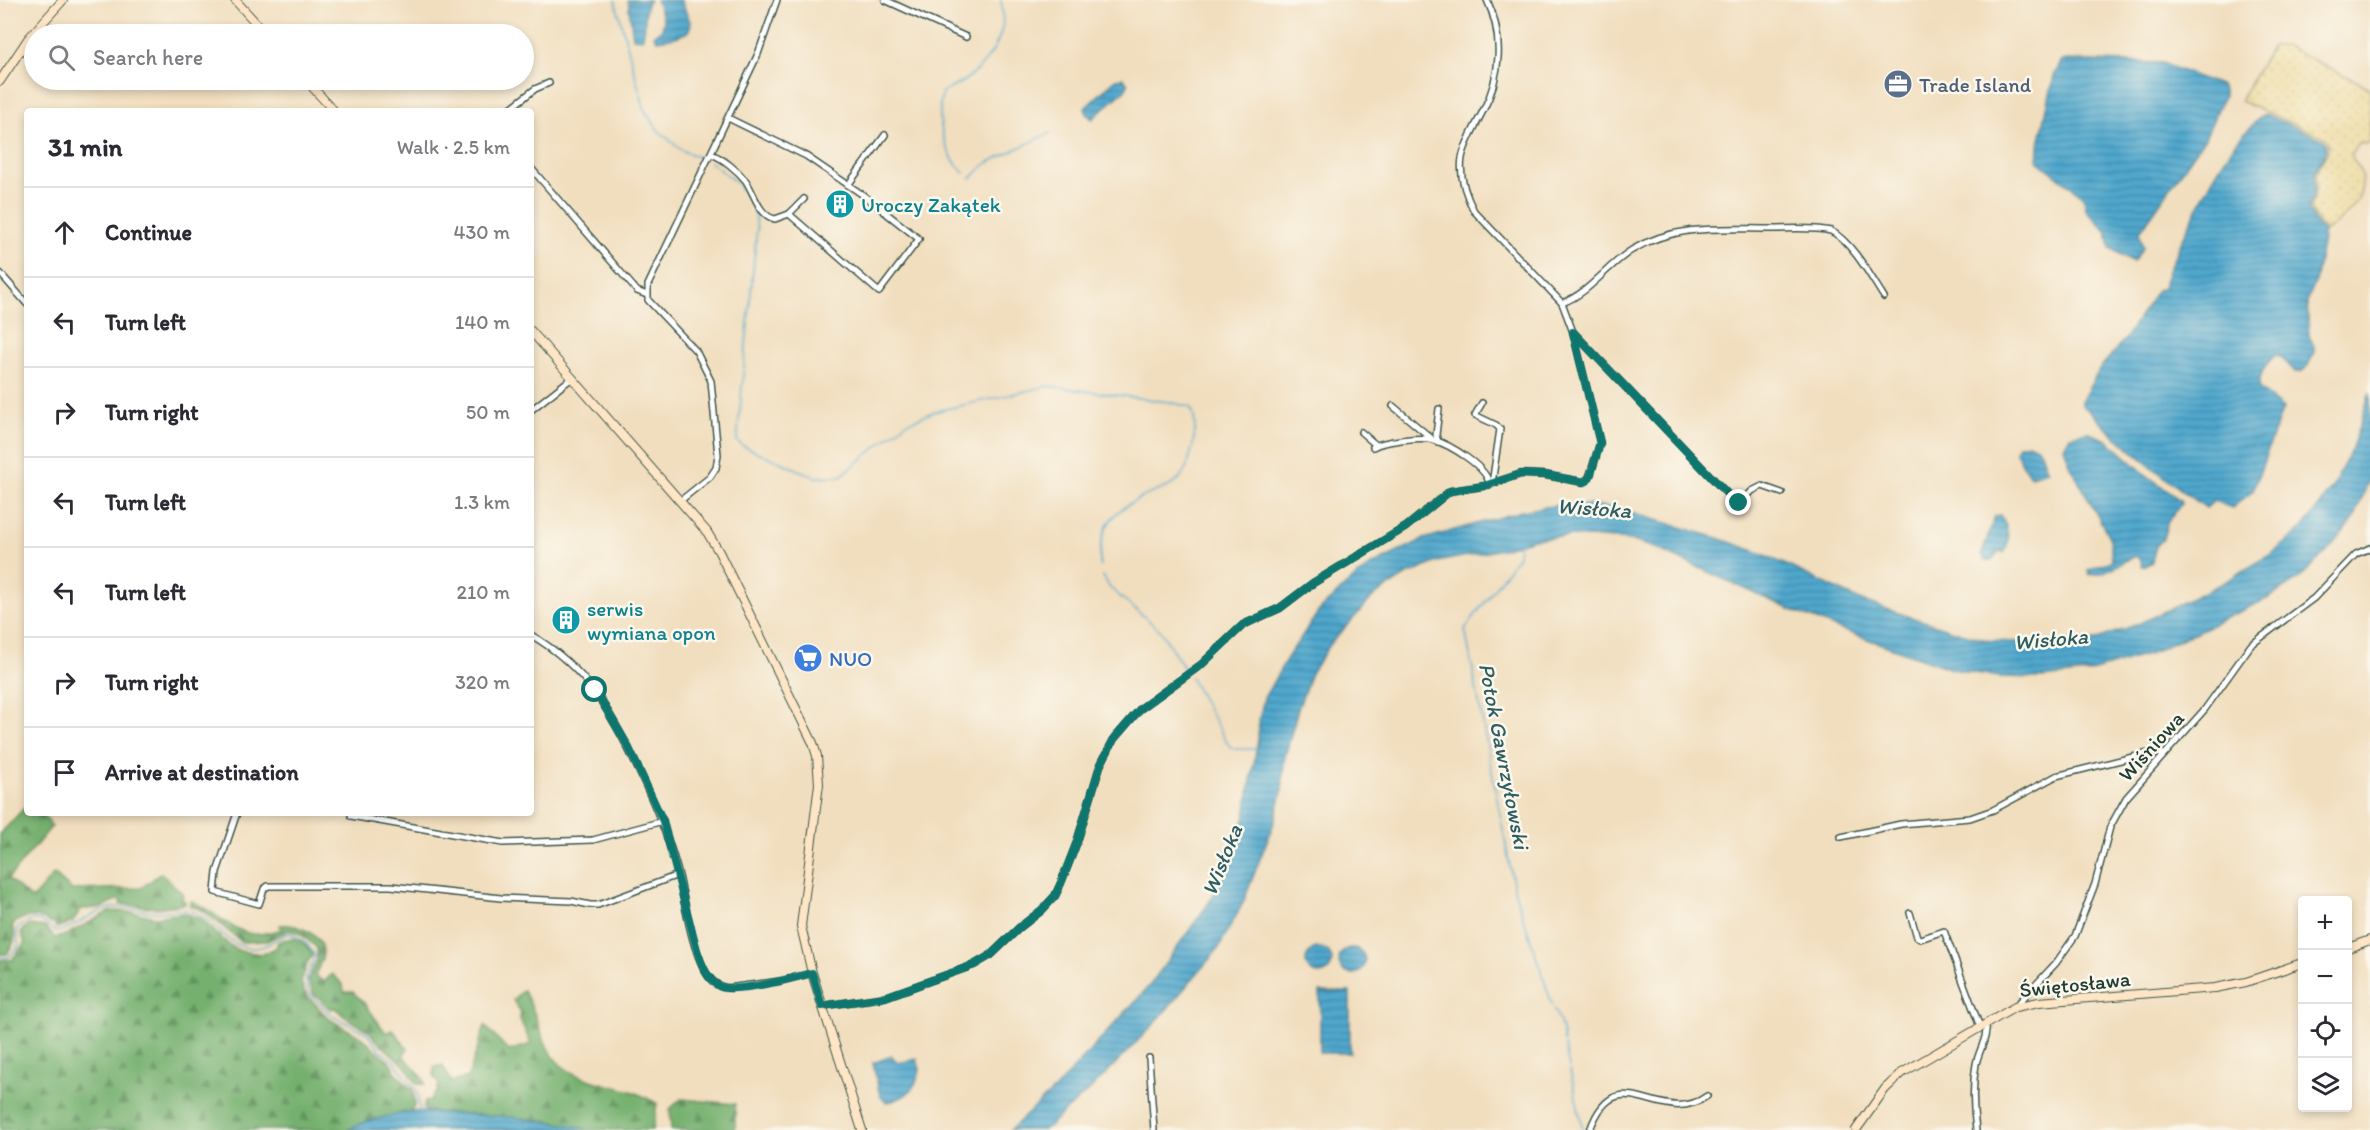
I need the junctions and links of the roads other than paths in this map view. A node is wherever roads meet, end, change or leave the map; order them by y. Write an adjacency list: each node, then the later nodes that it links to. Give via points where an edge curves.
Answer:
1 (63, 0): 6 (street)
2 (235, 0): 7 (street)
3 (777, 0): 15 (street, via 758,54)
4 (885, 0): 8 (street)
5 (1487, 0): 26 (street, via 1499,48 1497,73 1489,100 1462,156 1465,195 1474,211)
6 (41, 24)
7 (257, 24)
8 (966, 37)
9 (24, 45): 10 (street)
10 (0, 81)
11 (549, 83): 14 (street)
12 (315, 90): 13 (street)
13 (331, 108)
14 (511, 108)
15 (728, 118): 17 (street); 19 (street, via 806,156)
16 (885, 135): 19 (street)
17 (711, 154): 21 (street, via 743,179 766,216 775,219); 23 (street, via 648,285)
18 (534, 171): 23 (street, via 637,291)
19 (848, 185): 21 (street, via 919,240 879,292)
20 (804, 199): 21 (street)
21 (789, 214)
22 (0, 273): 25 (street)
23 (647, 295): 38 (street, via 696,351 711,381 716,468)
24 (1884, 297): 26 (street, via 1857,256 1831,231 1706,229 1677,232 1644,243 1577,296)
25 (24, 301)
26 (1562, 303): 27 (street)
27 (1573, 332): 36 (street, via 1600,443 1589,478 1583,482 1528,474); 37 (street, via 1735,502 1742,502 1762,486)
28 (534, 334): 29 (street)
29 (572, 378): 32 (street); 38 (street)
30 (1482, 404): 36 (street, via 1475,415 1500,429)
31 (1393, 406): 35 (street)
32 (534, 408)
33 (1439, 410): 35 (street)
34 (1361, 432): 35 (street, via 1375,446)
35 (1435, 440): 36 (street, via 1484,471)
36 (1490, 484): 52 (street, via 1444,494 1406,527 1313,583 1280,608 1243,625 1202,664 1140,709 1105,755 1055,896 991,955 896,994)
37 (1782, 493)
38 (680, 501): 51 (street, via 719,552 817,756 819,784 801,926)
39 (2370, 548): 41 (street, Wiśniowa, via 2356,554 2314,598 2251,645 2205,709)
40 (534, 638): 44 (street, via 563,656 600,699 628,746)
41 (2163, 754): 45 (street, via 2152,752 2056,776 1970,818 1901,824); 53 (street, Wiśniowa, via 2115,814 2075,936)
42 (236, 816): 46 (street, via 215,892 259,904 268,885 391,886 598,905)
43 (351, 816): 44 (street, via 503,843 593,840)
44 (663, 821): 46 (street)
45 (1841, 837)
46 (678, 875): 51 (street, via 697,950 708,976 717,985 748,986)
47 (1910, 913): 54 (street, via 1920,939 1944,931)
48 (2370, 939): 49 (street)
49 (2352, 946)
50 (2298, 964): 53 (street, Świętosława, via 2215,988)
51 (812, 973): 52 (street)
52 (822, 1006): 57 (street)
53 (2015, 1007): 54 (street, Świętosława)
54 (1983, 1025): 60 (street, Świętosława, via 1895,1078); 61 (street, via 1986,1036 1975,1076)
55 (1149, 1058): 58 (street)
56 (1707, 1096): 59 (street, via 1692,1107 1673,1111 1617,1097 1603,1107)
57 (862, 1130)
58 (1154, 1130)
59 (1590, 1130)
60 (1856, 1130)
61 (1976, 1130)

